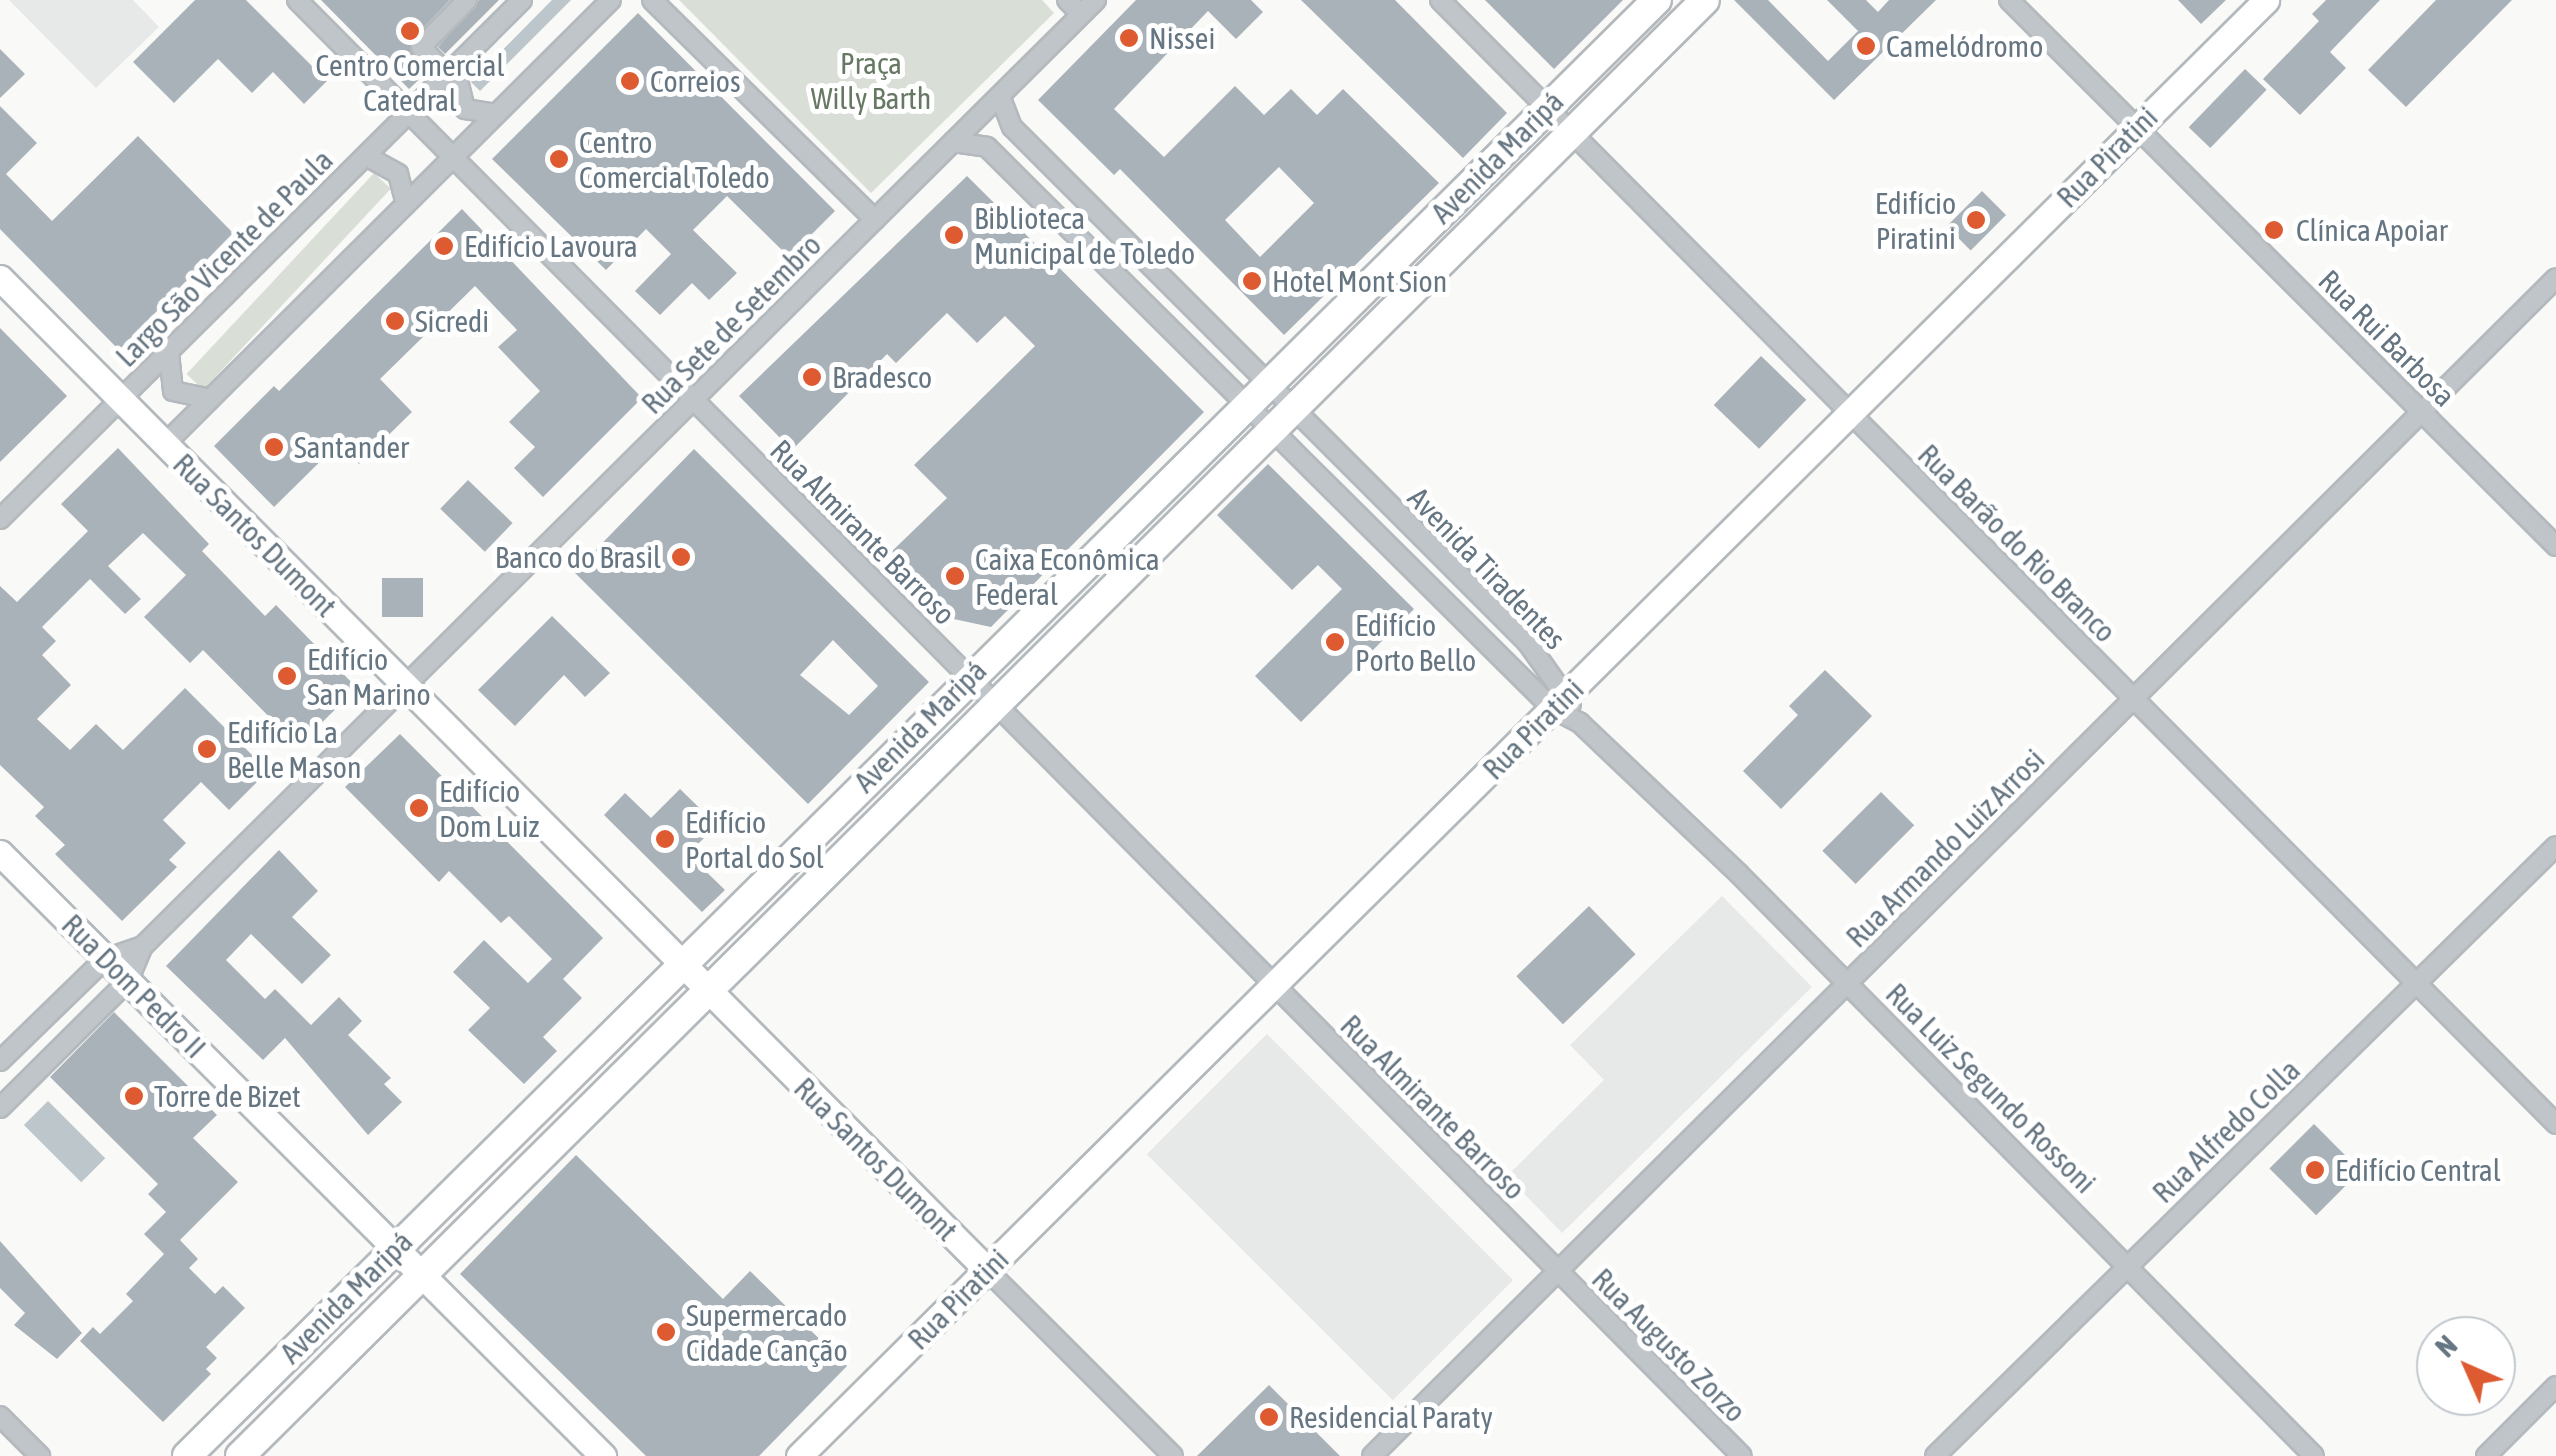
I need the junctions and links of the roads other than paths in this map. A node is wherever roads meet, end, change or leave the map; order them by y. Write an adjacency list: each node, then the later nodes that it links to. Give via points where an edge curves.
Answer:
1 (297, 0): 19 (street, Rua Almirante Barroso)
2 (468, 0): 14 (street, via 421,47)
3 (522, 0): 14 (street, Largo São Vicente de Paula)
4 (652, 0): 31 (street)
5 (1067, 0): 13 (street)
6 (1096, 0): 13 (street, Rua Sete de Setembro)
7 (1440, 0): 18 (street, Rua Barão do Rio Branco)
8 (1657, 0): 15 (main road, Avenida Maripá)
9 (1705, 0): 16 (main road, Avenida Maripá)
10 (2008, 0): 21 (street, Rua Rui Barbosa)
11 (2266, 0): 21 (street, Rua Piratini)
12 (604, 4): 20 (street)
13 (1082, 14): 17 (street, Rua Sete de Setembro)
14 (445, 65): 19 (street, Largo São Vicente de Paula); 20 (street, via 465,110)
15 (1587, 69): 16 (main road, via 1584,83 1596,94); 18 (main road, Avenida Maripá)
16 (1610, 93): 22 (main road, Avenida Maripá)
17 (1000, 96): 23 (street, Avenida Tiradentes, via 1003,116); 24 (street, Rua Sete de Setembro)
18 (1548, 107): 22 (street, Rua Barão do Rio Branco); 25 (main road, Avenida Maripá)
19 (409, 113): 26 (street, Largo São Vicente de Paula); 27 (street, Rua Almirante Barroso)
20 (496, 114): 27 (street)
21 (2137, 128): 45 (street, Rua Rui Barbosa); 46 (street, Rua Piratini)
22 (1572, 131): 29 (main road, Avenida Maripá); 46 (street, Rua Barão do Rio Branco)
23 (1022, 138): 28 (street, via 1004,146); 34 (street, Avenida Tiradentes)
24 (953, 142): 28 (street, Avenida Tiradentes, via 973,140); 31 (street, Rua Sete de Setembro)
25 (1513, 142): 29 (main road, via 1525,142 1538,155); 35 (main road, Avenida Maripá)
26 (366, 156): 30 (street, Largo São Vicente de Paula, via 398,174); 36 (street, Largo São Vicente de Paula)
27 (453, 158): 30 (street); 42 (street, Rua Almirante Barroso)
28 (1000, 160): 37 (street, Avenida Tiradentes)
29 (1536, 166): 38 (main road, Avenida Maripá)
30 (406, 204): 41 (street)
31 (875, 220): 42 (street, Rua Sete de Setembro)
32 (0, 278): 40 (street, Rua Santos Dumont)
33 (2556, 278): 45 (street, Rua Armando Luiz Arrosi)
34 (1219, 334): 37 (street, via 1222,358); 39 (street, Avenida Tiradentes)
35 (1306, 346): 38 (main road, via 1303,362); 39 (main road, Avenida Maripá)
36 (169, 353): 40 (street, Largo São Vicente de Paula); 41 (street, via 173,391)
37 (1198, 356): 43 (street, Avenida Tiradentes)
38 (1328, 372): 44 (main road, Avenida Maripá)
39 (1268, 384): 43 (main road, Avenida Maripá); 44 (street, Avenida Tiradentes)
40 (122, 400): 49 (street, Rua Santos Dumont); 53 (street, Largo São Vicente de Paula)
41 (210, 400): 49 (street)
42 (694, 400): 59 (street, Rua Almirante Barroso); 60 (street, Rua Sete de Setembro)
43 (1247, 404): 47 (street, Avenida Tiradentes); 48 (main road, Avenida Maripá)
44 (1292, 408): 47 (main road, Avenida Maripá); 50 (street, Avenida Tiradentes)
45 (2422, 411): 54 (street, Rua Rui Barbosa); 61 (street, Rua Armando Luiz Arrosi)
46 (1849, 414): 61 (street, Rua Barão do Rio Branco); 62 (street, Rua Piratini)
47 (1270, 428): 51 (main road, Avenida Maripá); 52 (street, Avenida Tiradentes)
48 (1209, 442): 51 (main road, via 1223,442 1233,452); 55 (main road, Avenida Maripá)
49 (165, 444): 60 (street, Rua Santos Dumont)
50 (1333, 448): 52 (street, via 1312,454); 56 (street, Avenida Tiradentes)
51 (1232, 466): 58 (main road, Avenida Maripá)
52 (1311, 469): 57 (street, Avenida Tiradentes)
53 (0, 518)
54 (2556, 546)
55 (1007, 641): 58 (main road, via 1003,660 1013,670); 59 (main road, Avenida Maripá)
56 (1527, 642): 57 (street, via 1523,660); 62 (street, Avenida Tiradentes)
57 (1507, 665): 62 (street, Avenida Tiradentes)
58 (1028, 670): 63 (main road, Avenida Maripá)
59 (969, 678): 63 (street, Rua Almirante Barroso); 64 (main road, Avenida Maripá)
60 (404, 687): 70 (street, Rua Sete de Setembro); 73 (street, Rua Santos Dumont)
61 (2134, 699): 75 (street, Rua Armando Luiz Arrosi); 76 (street, Rua Barão do Rio Branco)
62 (1560, 702): 65 (street, Avenida Tiradentes); 77 (street, Rua Piratini)
63 (994, 703): 66 (main road, Avenida Maripá); 77 (street, Rua Almirante Barroso)
64 (929, 717): 66 (main road, via 945,717); 69 (main road, Avenida Maripá)
65 (1580, 723): 75 (street, Rua Luiz Segundo Rossoni)
66 (958, 743): 71 (main road, Avenida Maripá)
67 (2556, 846): 76 (street, Rua Alfredo Colla)
68 (0, 852): 72 (street, Rua Dom Pedro II)
69 (722, 922): 71 (main road, via 720,940); 73 (main road, Avenida Maripá)
70 (143, 946): 72 (street); 74 (street)
71 (742, 956): 78 (main road, Avenida Maripá)
72 (105, 959): 74 (street, Rua Dom Pedro II); 81 (street)
73 (678, 964): 78 (street, Rua Santos Dumont); 79 (main road, Avenida Maripá)
74 (128, 981): 82 (street); 85 (street, Rua Dom Pedro II)
75 (1848, 982): 87 (street, Rua Luiz Segundo Rossoni); 89 (street, Rua Armando Luiz Arrosi)
76 (2416, 983): 83 (street, Rua Barão do Rio Branco); 87 (street, Rua Alfredo Colla)
77 (1274, 986): 88 (street, Rua Piratini); 89 (street, Rua Almirante Barroso)
78 (706, 990): 80 (main road, Avenida Maripá); 88 (street, Rua Santos Dumont)
79 (641, 1001): 80 (main road, via 658,1002 668,1012); 84 (main road, Avenida Maripá)
80 (666, 1028): 86 (main road, Avenida Maripá)
81 (0, 1062)
82 (0, 1108)
83 (2556, 1124)
84 (433, 1209): 85 (main road, Avenida Maripá); 86 (main road, via 432,1226)
85 (396, 1246): 90 (street, Rua Dom Pedro II); 94 (main road, Avenida Maripá)
86 (453, 1246): 90 (main road, Avenida Maripá)
87 (2128, 1266): 101 (street, Rua Alfredo Colla); 102 (street, Rua Luiz Segundo Rossoni)
88 (987, 1270): 97 (street, Rua Piratini); 98 (street, Rua Santos Dumont)
89 (1558, 1273): 99 (street, Rua Armando Luiz Arrosi); 100 (street, Rua Augusto Zorzo)
90 (423, 1274): 95 (main road, Avenida Maripá); 96 (street)
91 (2556, 1386): 103 (street)
92 (0, 1416): 93 (street)
93 (40, 1456)
94 (188, 1456)
95 (240, 1456)
96 (603, 1456)
97 (799, 1456)
98 (1173, 1456)
99 (1372, 1456)
100 (1742, 1456)
101 (1934, 1456)
102 (2314, 1456)
103 (2486, 1456)

